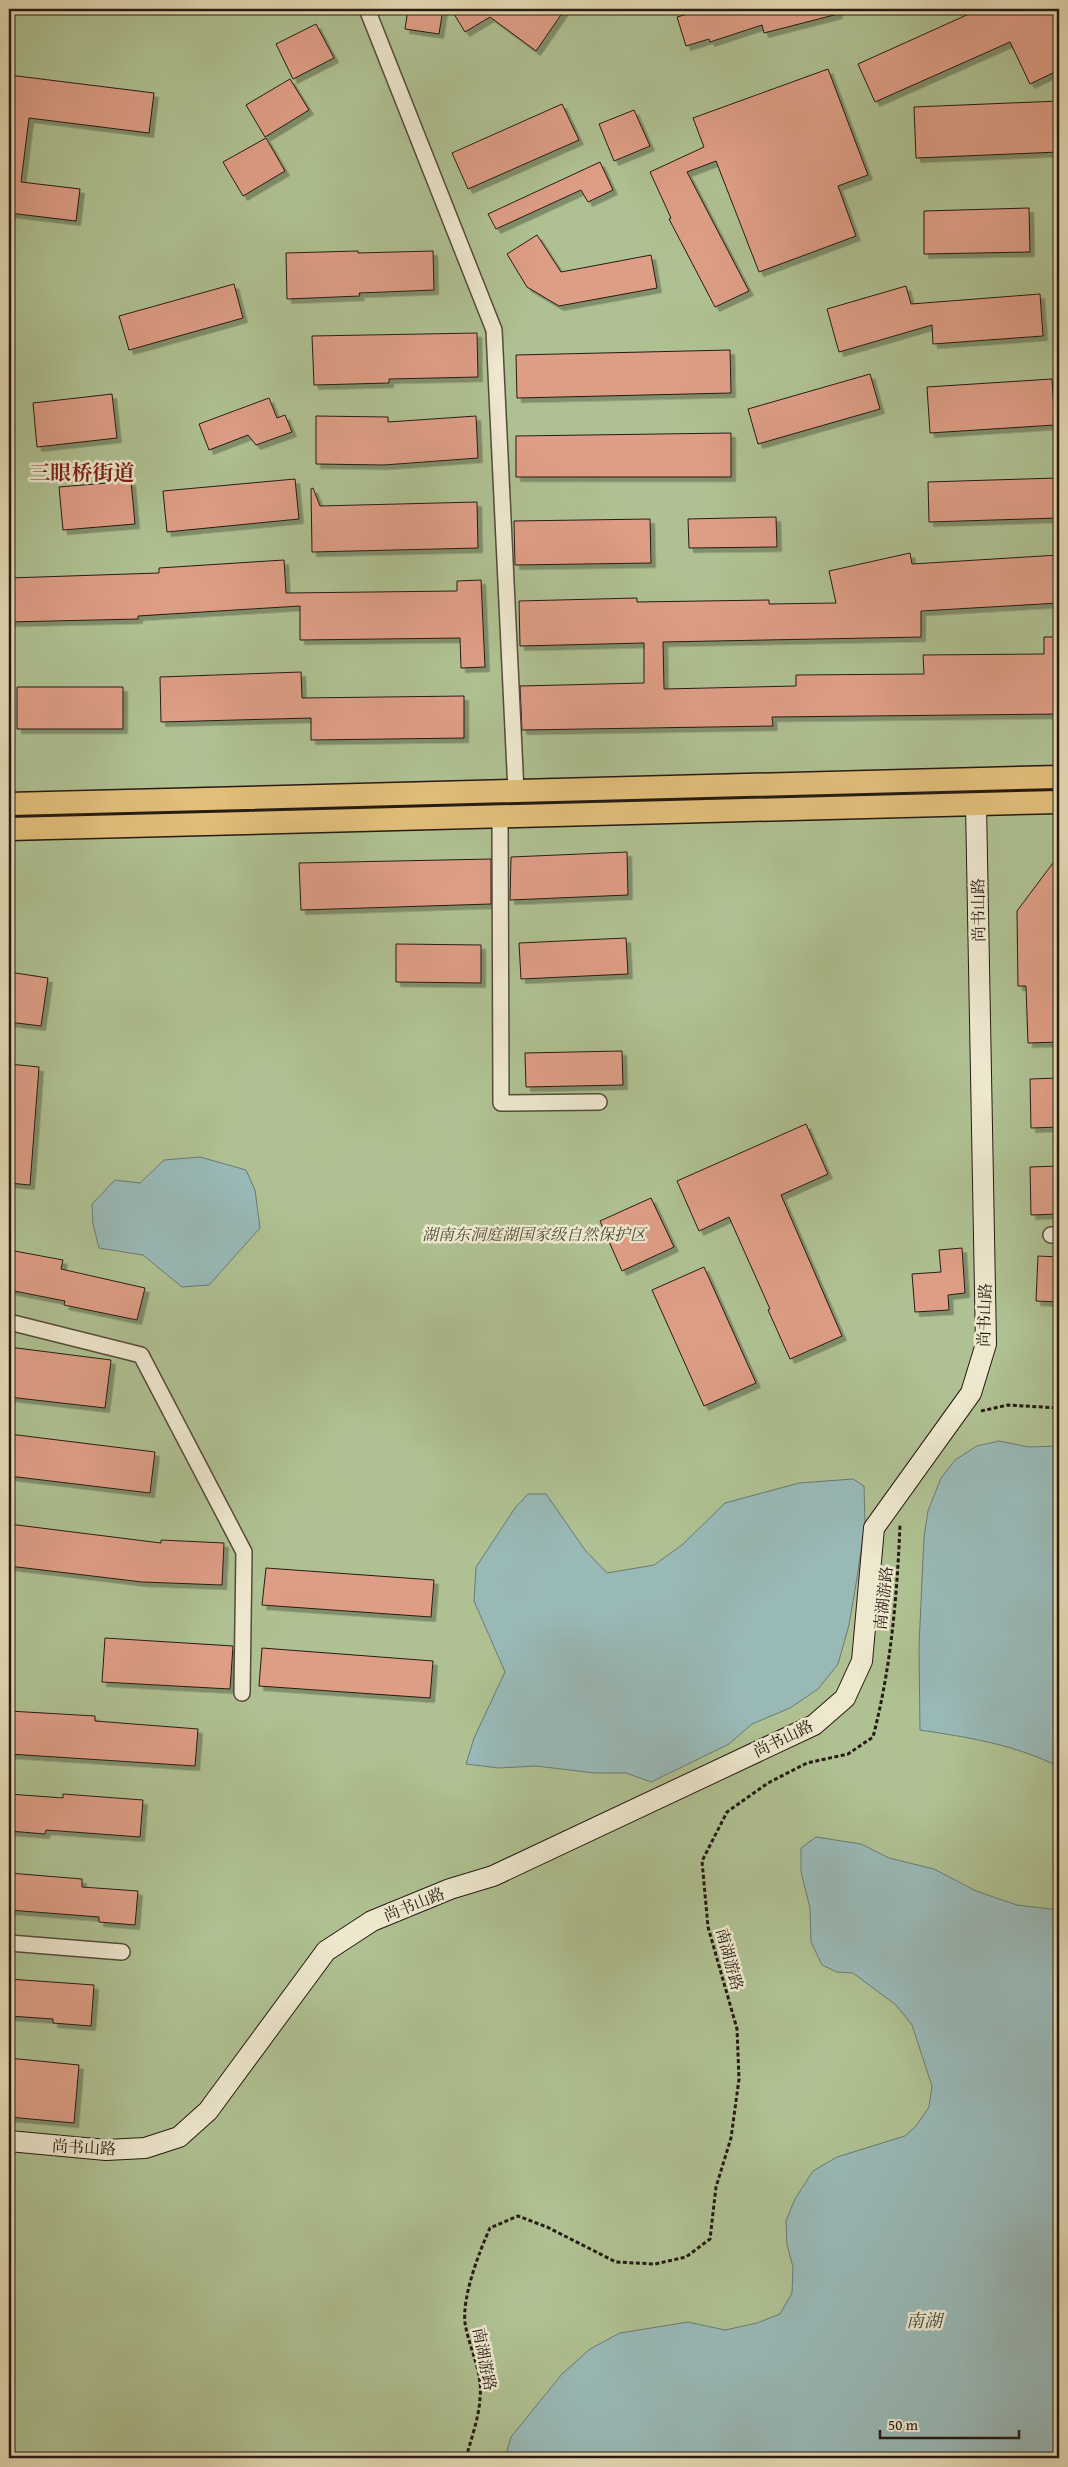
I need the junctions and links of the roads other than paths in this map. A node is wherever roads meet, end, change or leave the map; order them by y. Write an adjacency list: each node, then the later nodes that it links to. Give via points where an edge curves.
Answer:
1 (366, 9): 3 (street, via 494,330)
2 (1059, 777): 3 (main road)
3 (516, 792): 5 (main road)
4 (1059, 802): 6 (main road)
5 (9, 804)
6 (976, 804): 7 (main road); 14 (street, 尚书山路, via 986,1344 971,1393 874,1528 862,1661 845,1698 814,1725 493,1876 450,1889 372,1921 326,1950 208,2111 178,2137 145,2148 106,2150)
7 (500, 817): 8 (main road); 9 (street, via 500,1103)
8 (9, 829)
9 (599, 1102)
10 (9, 1322): 11 (street, via 141,1355 244,1552)
11 (242, 1694)
12 (9, 1943): 13 (street)
13 (122, 1952)
14 (9, 2141)

